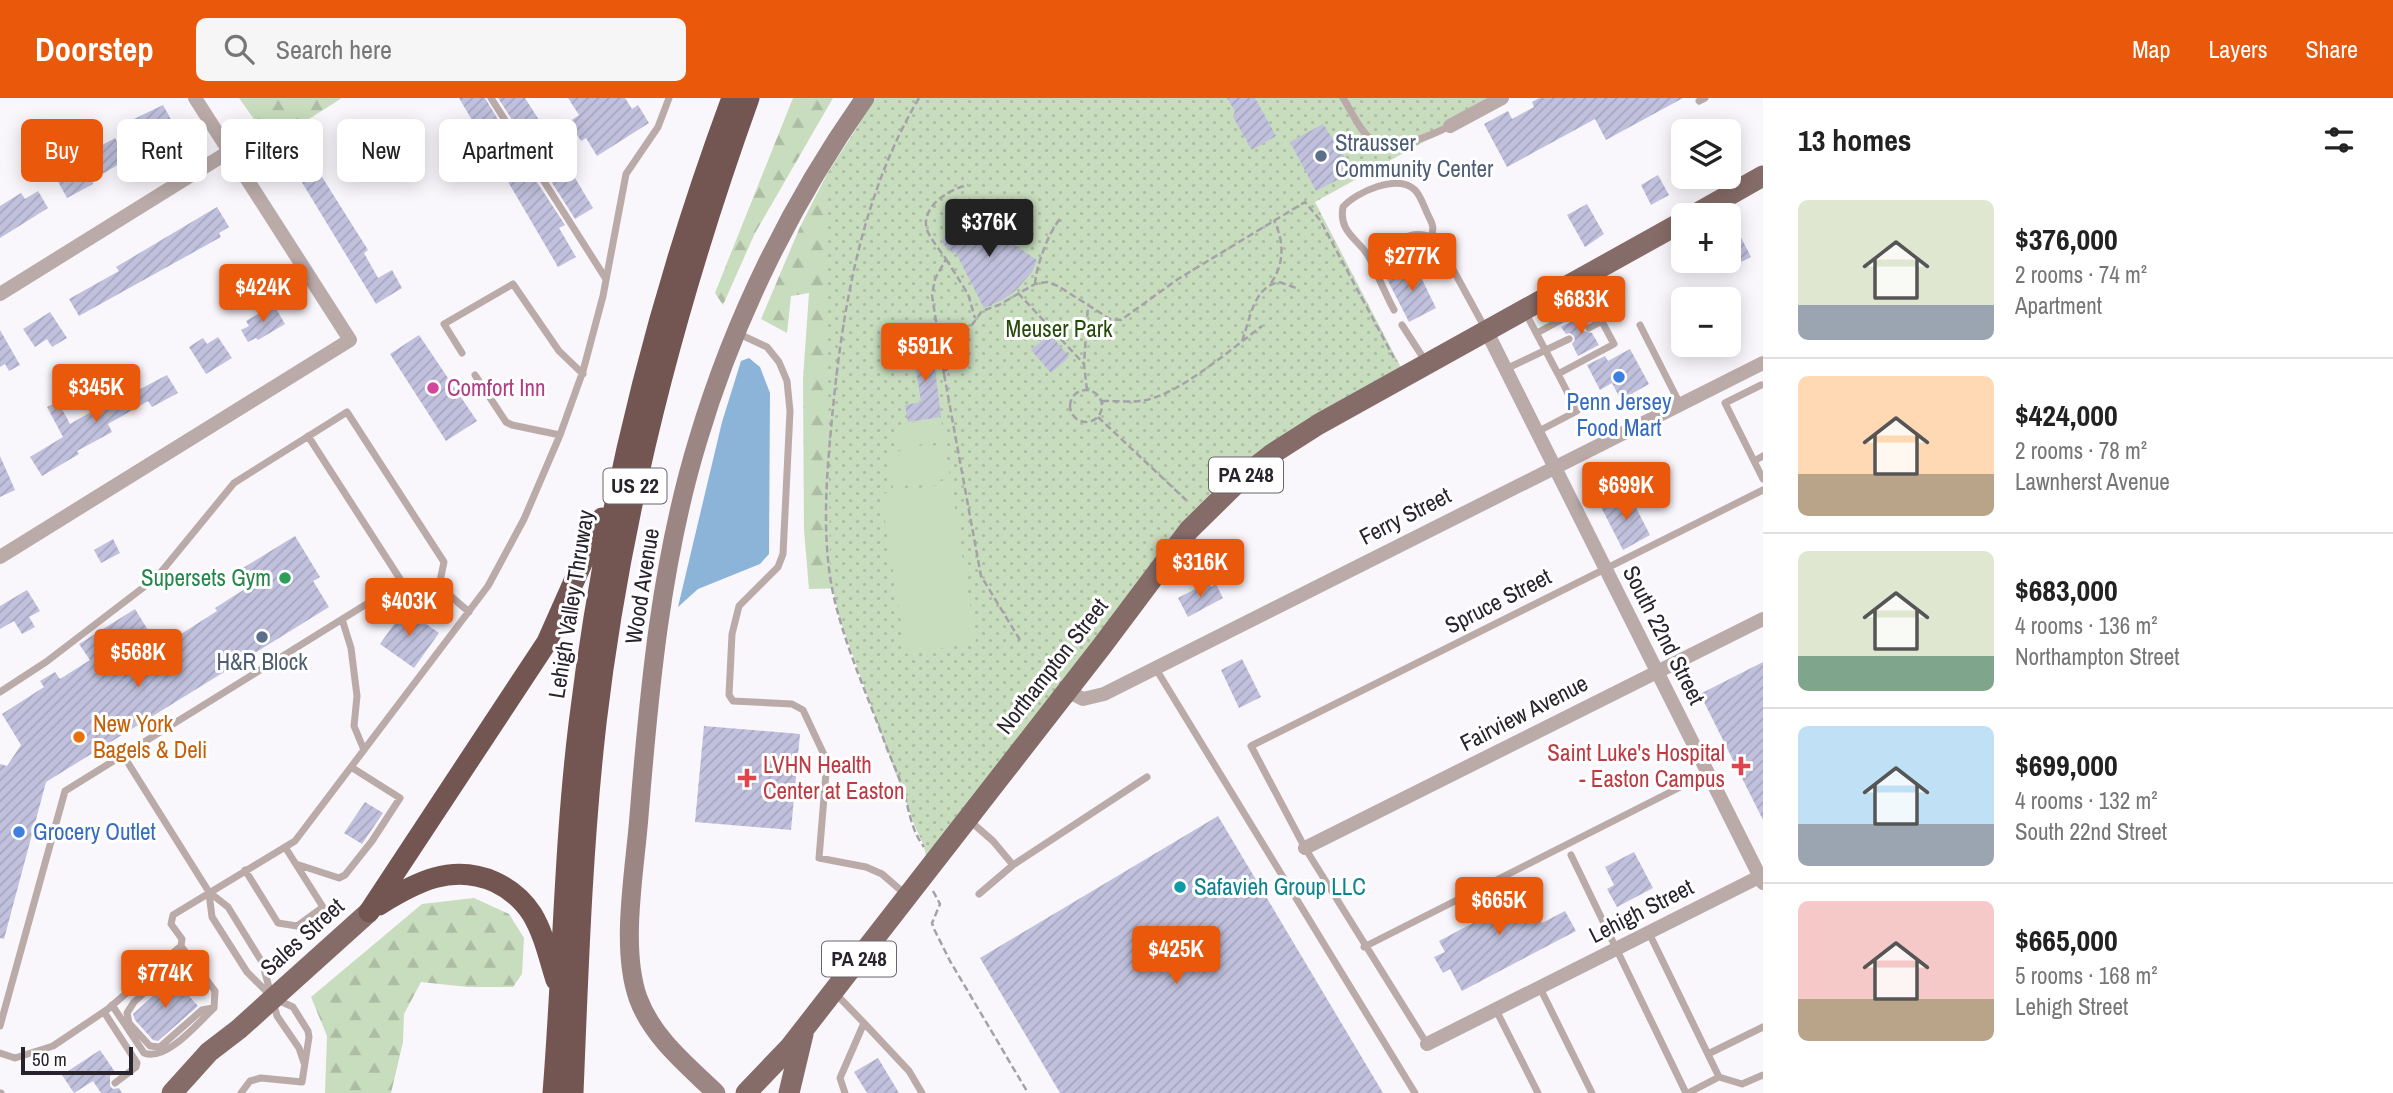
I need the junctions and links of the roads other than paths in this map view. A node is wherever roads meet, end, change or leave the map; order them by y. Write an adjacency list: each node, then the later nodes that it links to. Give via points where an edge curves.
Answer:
1 (195, 98): 10 (street)
2 (491, 98): 18 (lane)
3 (669, 98): 18 (lane, via 658,127 626,174)
4 (732, 98): 48 (highway, Lehigh Valley Thruway / US 22, via 678,253)
5 (749, 98): 108 (highway, Lehigh Valley Thruway / US 22, via 675,323 620,561 588,806)
6 (865, 98): 28 (main road, Wood Avenue, via 793,213)
7 (1343, 98): 9 (lane, via 1374,142 1416,141)
8 (1502, 98): 9 (street)
9 (1450, 126)
10 (221, 137)
11 (221, 157): 20 (street)
12 (1763, 176): 14 (main road)
13 (250, 182): 51 (street, via 350,340)
14 (1715, 203)
15 (1671, 228): 19 (main road, Northampton Street / PA 248)
16 (1431, 236): 17 (lane, via 1408,236); 17 (lane, via 1433,225 1413,188 1388,185 1343,207 1343,223); 29 (lane)
17 (1369, 256): 22 (lane)
18 (607, 279): 37 (lane)
19 (1579, 280): 21 (lane); 23 (main road, Northampton Street / PA 248)
20 (0, 294)
21 (1592, 303): 24 (lane); 30 (lane)
22 (1394, 310)
23 (1524, 311): 29 (main road, Northampton Street / PA 248); 30 (lane)
24 (1602, 321): 27 (lane); 38 (lane, via 1614,344)
25 (1402, 325): 34 (lane)
26 (1640, 325): 41 (lane)
27 (1589, 328)
28 (736, 332): 77 (lane, via 767,346 779,362 787,381 790,411 783,554 778,568 739,606 732,634 729,695 733,701 792,704 803,710 827,761 819,858 866,867 882,874); 109 (main road, Wood Avenue, via 697,440 664,594 644,756 630,946 638,998 652,1025)
29 (1487, 332): 34 (main road, Northampton Street / PA 248); 36 (street, South 22nd Street)
30 (1536, 333): 32 (lane)
31 (1569, 339): 32 (lane)
32 (1546, 351): 36 (lane); 38 (lane)
33 (462, 353): 37 (lane, via 444,324 513,284 559,351)
34 (1428, 364): 60 (main road, Northampton Street / PA 248, via 1296,438 1231,487 1179,542)
35 (1758, 365): 40 (lane); 41 (street, Ferry Street)
36 (1505, 369): 42 (street, South 22nd Street)
37 (583, 374): 43 (lane)
38 (1558, 374): 42 (lane, via 1577,411)
39 (475, 375): 43 (lane, via 506,422)
40 (1762, 387): 46 (lane, via 1725,403)
41 (1680, 404): 47 (street, Ferry Street)
42 (1537, 432): 47 (street, South 22nd Street)
43 (560, 435): 55 (lane, via 524,519)
44 (308, 436): 53 (lane); 54 (lane, via 347,412 444,562); 61 (lane, via 234,483 157,577)
45 (1763, 456): 46 (lane)
46 (1754, 461): 49 (lane)
47 (1555, 467): 52 (street, South 22nd Street); 58 (street, Ferry Street)
48 (619, 478): 78 (highway, via 547,642); 86 (highway, Lehigh Valley Thruway / US 22, via 579,726 565,883)
49 (1763, 479)
50 (1763, 490): 52 (lane, Spruce Street)
51 (0, 557)
52 (1605, 569): 59 (street, South 22nd Street); 69 (lane, Spruce Street, via 1251,746)
53 (402, 582): 54 (lane); 56 (lane)
54 (439, 586): 55 (lane)
55 (469, 612): 62 (lane)
56 (342, 619): 62 (lane, via 357,696 354,726); 63 (lane)
57 (1763, 619): 59 (street, Fairview Avenue)
58 (1156, 669): 60 (street, Ferry Street, via 1091,698); 114 (lane)
59 (1657, 672): 65 (street, South 22nd Street); 69 (street, Fairview Avenue)
60 (1067, 691): 67 (main road, Northampton Street / PA 248)
61 (0, 692)
62 (364, 750): 64 (lane)
63 (123, 755): 75 (lane); 93 (lane, via 65,791)
64 (351, 767): 68 (lane, via 295,841); 71 (lane, via 400,798 345,875 339,878)
65 (1708, 773): 74 (street, South 22nd Street); 81 (lane)
66 (1147, 776): 72 (lane)
67 (967, 819): 72 (lane); 77 (main road, Northampton Street / PA 248)
68 (285, 847): 71 (lane); 73 (lane)
69 (1305, 848): 81 (lane)
70 (1571, 855): 82 (lane)
71 (296, 864): 73 (lane, via 323,907 297,926 278,923)
72 (1013, 865): 76 (lane)
73 (246, 870): 75 (lane)
74 (1762, 878): 79 (street, Lehigh Street)
75 (209, 892): 80 (lane, via 173,915 171,924 182,939); 87 (lane, via 228,907 262,962); 87 (lane, via 212,917 247,972)
76 (979, 894)
77 (907, 896): 85 (main road, Northampton Street / PA 248)
78 (369, 912): 86 (highway, via 439,875 460,873 490,880 510,891 532,914); 87 (main road, Sales Street)
79 (1648, 932): 82 (street, Lehigh Street); 99 (lane)
80 (181, 947): 83 (lane); 88 (lane)
81 (1364, 947): 97 (lane)
82 (1617, 949): 84 (street, Lehigh Street); 117 (lane)
83 (187, 955): 89 (lane, via 215,991); 89 (lane, via 134,1002 127,1013 129,1023 150,1046 160,1047 202,1010)
84 (1539, 987): 90 (street, Lehigh Street); 116 (lane)
85 (833, 992): 92 (lane); 96 (main road, Northampton Street / PA 248)
86 (561, 997): 107 (highway, Lehigh Valley Thruway / US 22)
87 (274, 998): 95 (main road, Sales Street); 100 (lane, via 277,1016 299,1048); 100 (lane, via 293,1007 307,1031)
88 (112, 1005): 89 (lane, via 144,1053 152,1056 165,1052); 91 (lane)
89 (214, 1008)
90 (1496, 1009): 97 (street, Lehigh Street); 115 (lane)
91 (104, 1012): 98 (lane, via 53,1046 15,1058); 103 (lane, via 137,1063)
92 (864, 1023): 112 (lane, via 840,1078); 113 (lane, via 909,1071)
93 (0, 1026)
94 (1763, 1027): 99 (lane)
95 (239, 1028): 104 (main road, Sales Street, via 209,1052); 105 (main road, Sales Street)
96 (805, 1028): 110 (main road, Northampton Street / PA 248); 111 (main road)
97 (1427, 1044)
98 (0, 1053)
99 (1708, 1054): 102 (lane)
100 (303, 1063): 106 (lane, via 302,1082 261,1078 250,1081)
101 (1763, 1075): 102 (lane, via 1742,1084)
102 (1719, 1077): 117 (lane)
103 (116, 1083)
104 (172, 1093)
105 (186, 1093)
106 (241, 1093)
107 (553, 1093)
108 (573, 1093)
109 (716, 1093)
110 (746, 1093)
111 (789, 1093)
112 (845, 1093)
113 (922, 1093)
114 (1415, 1093)
115 (1538, 1093)
116 (1592, 1093)
117 (1687, 1093)

